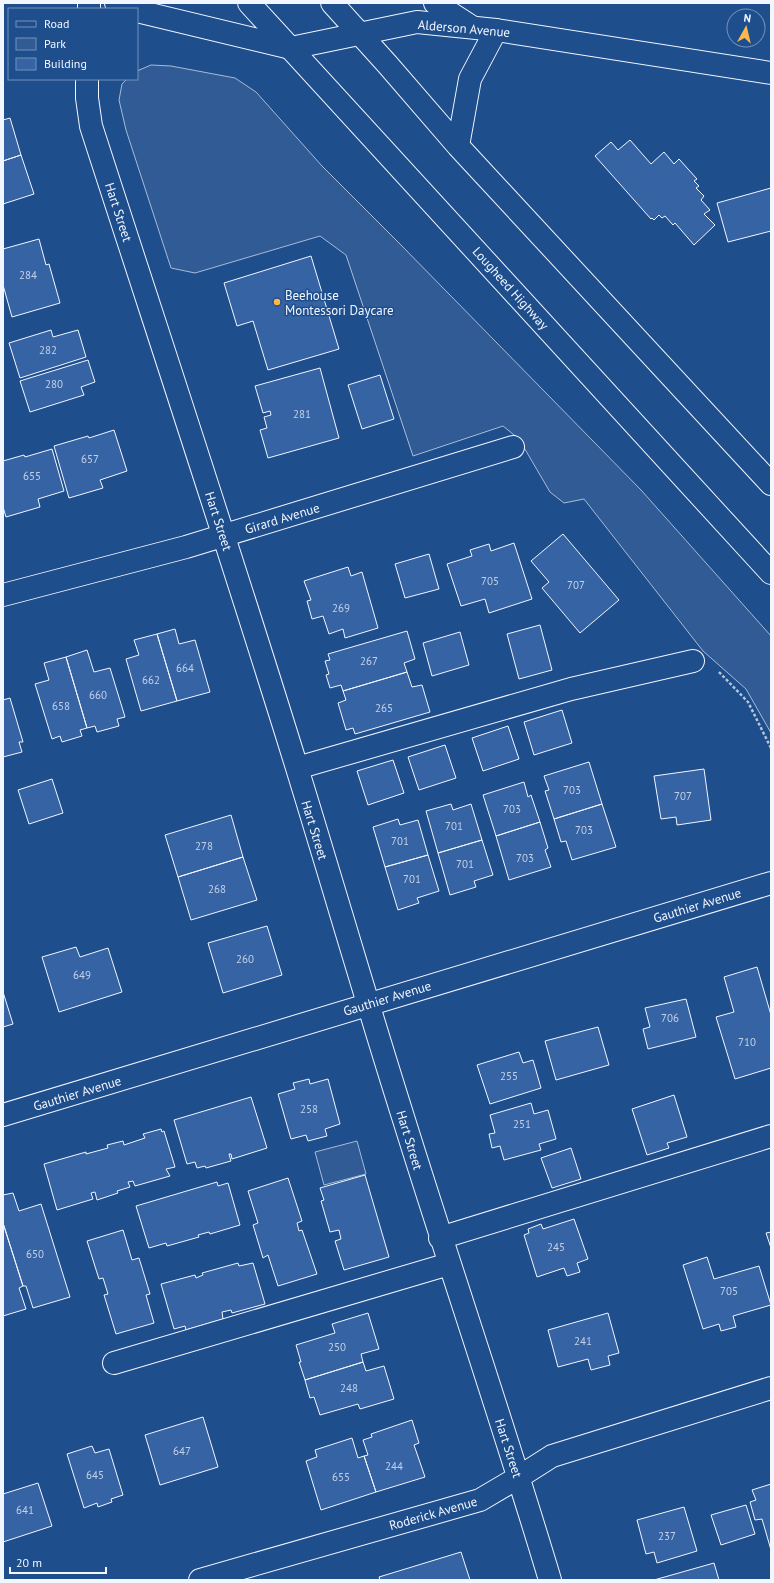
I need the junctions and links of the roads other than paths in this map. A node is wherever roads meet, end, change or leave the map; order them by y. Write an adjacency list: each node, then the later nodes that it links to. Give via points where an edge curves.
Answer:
1 (116, 3): 5 (street)
2 (250, 3): 10 (street, Lougheed Highway)
3 (332, 3): 9 (street)
4 (435, 3): 7 (street)
5 (129, 8)
6 (138, 11): 10 (street, Alderson Avenue)
7 (472, 27): 8 (street, Alderson Avenue); 9 (street, Alderson Avenue, via 417,22)
8 (496, 30): 11 (street, Alderson Avenue); 13 (street, via 470,79)
9 (360, 34): 10 (street, Alderson Avenue); 13 (street)
10 (291, 48): 17 (street, Lougheed Highway)
11 (771, 73)
12 (87, 80): 16 (street, Hart Street, via 91,126)
13 (458, 146): 15 (street)
14 (513, 447): 16 (street, Girard Avenue)
15 (771, 484)
16 (224, 536): 18 (street, Girard Avenue); 20 (street, Hart Street)
17 (771, 573)
18 (3, 595)
19 (692, 661): 20 (street, via 571,689)
20 (297, 768): 22 (street, Hart Street)
21 (771, 883): 22 (street, Gauthier Avenue)
22 (368, 1005): 23 (street, Gauthier Avenue); 25 (street, Hart Street)
23 (3, 1115)
24 (771, 1136): 25 (street)
25 (440, 1238): 26 (street, Hart Street)
26 (449, 1264): 27 (street); 29 (street, Hart Street)
27 (114, 1363)
28 (771, 1388): 29 (street, Roderick Avenue, via 552,1456)
29 (519, 1477): 30 (street, Roderick Avenue, via 480,1500); 31 (street, Hart Street)
30 (200, 1580)
31 (550, 1580)

